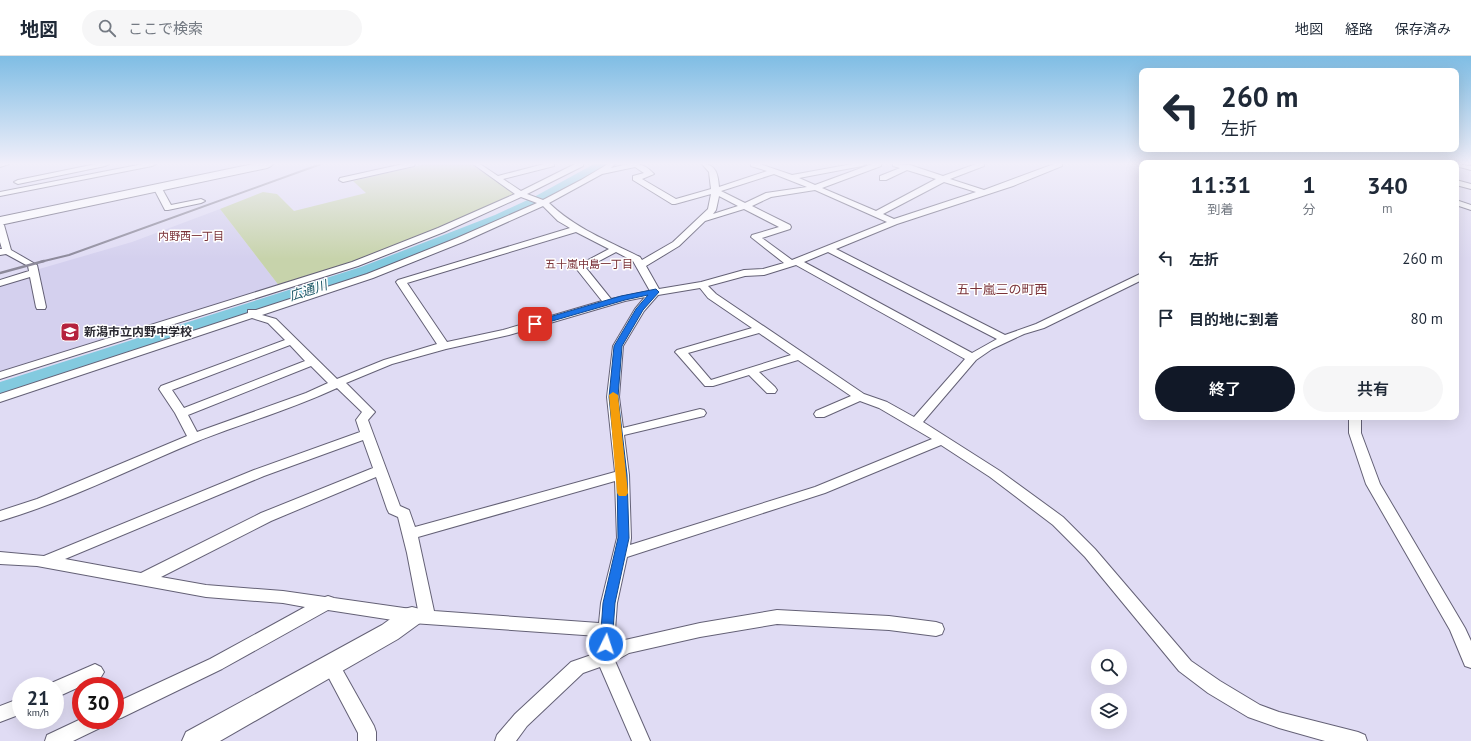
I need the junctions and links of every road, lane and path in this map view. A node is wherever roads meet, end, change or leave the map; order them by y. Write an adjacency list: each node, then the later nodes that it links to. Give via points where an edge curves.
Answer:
1 (116, 196): 21 (main road)
2 (162, 196): 14 (street, via 168,208)
3 (518, 196): 47 (street, via 355,264)
4 (527, 196): 15 (street)
5 (555, 196): 15 (street)
6 (665, 196): 7 (street, via 675,202)
7 (696, 196)
8 (714, 196): 20 (street, via 712,210)
9 (724, 196): 17 (street)
10 (767, 196): 17 (street)
11 (832, 196): 19 (street)
12 (910, 196): 19 (street)
13 (976, 196): 22 (street)
14 (201, 201)
15 (543, 202): 24 (street, via 561,219); 38 (street, via 460,240 370,276)
16 (1459, 203): 18 (street)
17 (745, 206): 20 (street); 28 (street, via 787,227 755,237)
18 (1471, 208)
19 (874, 215): 22 (street)
20 (705, 219): 29 (street, via 676,244)
21 (0, 221)
22 (894, 222): 26 (street)
23 (0, 224): 27 (street)
24 (577, 229): 25 (street); 42 (street, via 401,282)
25 (616, 249): 29 (street, via 637,259); 36 (street, via 580,267)
26 (829, 250): 28 (street); 40 (street)
27 (4, 252): 30 (street, via 32,265)
28 (794, 263): 33 (street); 44 (street)
29 (641, 265): 34 (street)
30 (33, 273): 32 (street); 37 (street)
31 (1139, 277): 40 (street, via 1040,326)
32 (0, 283)
33 (702, 285): 34 (street); 39 (street, via 712,296)
34 (656, 292): 36 (street); 57 (street, via 640,309 618,346 613,397)
35 (244, 302): 38 (street)
36 (608, 302): 42 (street, via 506,333)
37 (42, 307)
38 (254, 314): 41 (street, via 272,321); 51 (street)
39 (762, 329): 43 (street); 46 (street, via 681,352 708,384)
40 (1005, 339): 44 (street)
41 (292, 341): 45 (street); 52 (street, via 165,389)
42 (444, 346): 48 (street, via 388,362)
43 (800, 356): 46 (street); 50 (street)
44 (972, 358): 56 (street)
45 (312, 362): 48 (street); 52 (street)
46 (751, 370): 49 (street)
47 (0, 376)
48 (337, 383): 58 (street, via 369,412 362,420); 59 (street, via 310,396)
49 (771, 390)
50 (860, 397): 54 (street); 56 (street, via 883,404)
51 (0, 398)
52 (181, 413): 59 (street)
53 (700, 413): 57 (street)
54 (820, 414)
55 (1356, 420): 74 (street, via 1355,433 1373,484 1457,628)
56 (915, 423): 60 (street)
57 (617, 433): 62 (street)
58 (366, 434): 61 (street); 67 (street, via 259,473)
59 (194, 438): 63 (street, via 42,502)
60 (942, 440): 65 (street, via 820,490); 87 (street, via 995,474 1058,521 1090,553 1186,666 1214,687 1254,711)
61 (380, 470): 64 (street, via 394,509 404,514); 68 (street, via 266,517)
62 (622, 475): 64 (street); 65 (street, via 624,538)
63 (0, 516)
64 (409, 534): 70 (street, via 415,553)
65 (621, 552): 72 (street, via 609,603)
66 (0, 558): 67 (street)
67 (46, 561): 68 (street)
68 (143, 579): 69 (street, via 206,591)
69 (328, 602): 70 (street); 78 (street, via 216,664)
70 (419, 616): 72 (street); 75 (street)
71 (936, 629): 73 (street, via 889,623 777,617 633,645)
72 (607, 630): 73 (street)
73 (605, 658): 85 (street, via 577,667); 86 (street)
74 (1471, 661)
75 (331, 665): 83 (street); 84 (street, via 367,732)
76 (95, 672): 77 (street)
77 (64, 686)
78 (124, 708)
79 (12, 709): 80 (street)
80 (0, 714)
81 (79, 729): 82 (street)
82 (54, 741)
83 (195, 741)
84 (368, 741)
85 (504, 741)
86 (641, 741)
87 (1358, 741)

